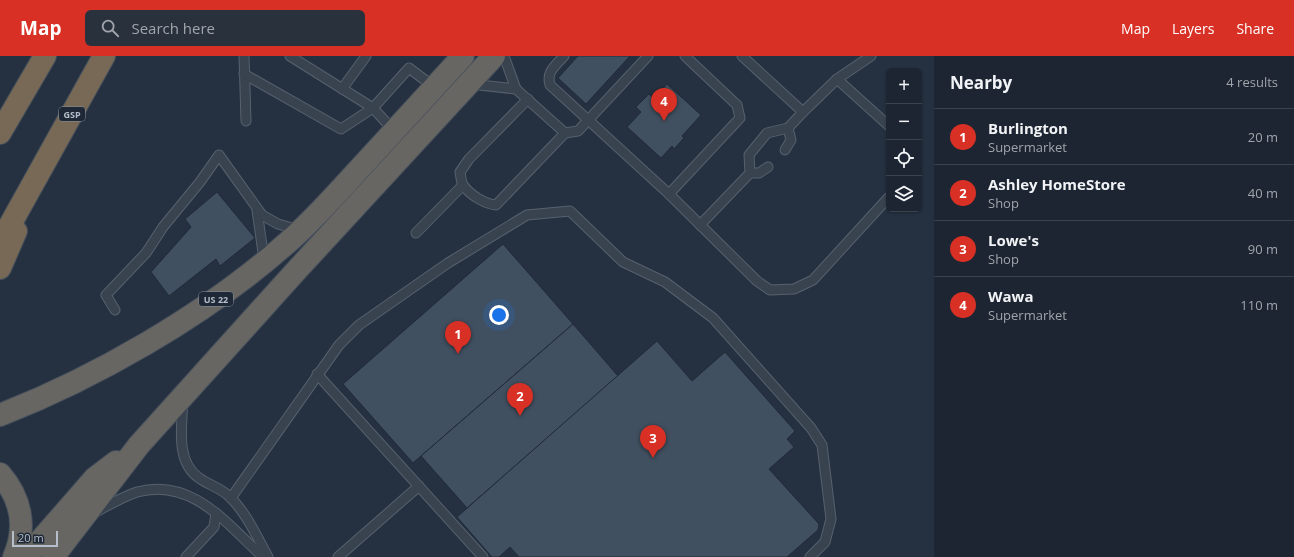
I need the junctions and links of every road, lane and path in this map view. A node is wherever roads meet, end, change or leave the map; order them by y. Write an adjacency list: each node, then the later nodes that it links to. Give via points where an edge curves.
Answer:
1 (45, 56): 28 (highway)
2 (104, 56): 32 (highway, GSP)
3 (244, 56): 14 (lane)
4 (290, 56): 18 (lane)
5 (366, 56): 18 (lane)
6 (463, 56): 17 (highway, US 22)
7 (494, 56): 16 (highway)
8 (504, 56): 19 (lane)
9 (564, 56): 23 (lane, via 550,70 550,86)
10 (648, 56): 23 (lane)
11 (685, 56): 35 (lane, via 737,104 740,118)
12 (742, 56): 22 (lane)
13 (871, 56): 15 (lane)
14 (244, 74): 21 (lane, via 341,129); 24 (lane)
15 (837, 80): 22 (lane); 25 (lane)
16 (468, 84): 19 (lane); 46 (highway)
17 (434, 87): 21 (lane, via 409,68); 27 (highway, US 22)
18 (342, 89): 21 (lane)
19 (516, 89): 20 (lane)
20 (528, 99): 29 (lane); 34 (lane, via 469,159 460,172)
21 (373, 108): 27 (lane)
22 (803, 112): 26 (lane)
23 (588, 119): 29 (lane, via 578,131); 35 (lane)
24 (246, 121)
25 (886, 123)
26 (788, 128): 30 (lane, via 791,140); 33 (lane, via 767,133 748,155)
27 (394, 131): 39 (highway, US 22)
28 (0, 133)
29 (565, 133): 34 (lane, via 496,205 487,204)
30 (785, 150)
31 (768, 167): 33 (lane, via 759,173)
32 (40, 172): 41 (highway, GSP); 43 (highway)
33 (750, 173): 38 (lane)
34 (463, 185): 40 (lane)
35 (669, 194): 38 (lane)
36 (886, 200): 38 (lane, via 813,280 794,289 770,290 757,281)
37 (256, 208): 39 (lane, via 262,215 278,224); 42 (lane, via 264,253); 44 (lane, via 219,155 146,252 106,295)
38 (700, 225)
39 (301, 230): 42 (highway, US 22)
40 (416, 233)
41 (0, 243)
42 (261, 265): 47 (highway, US 22, via 201,309 129,353 54,392)
43 (0, 268)
44 (115, 310)
45 (317, 374): 50 (lane); 51 (lane); 62 (lane, via 348,334 448,263 527,215 570,211 624,262 665,282 712,318 812,428 822,445 831,519 825,542)
46 (184, 397): 48 (highway); 51 (lane, via 182,449 188,466 198,478 219,488)
47 (0, 415)
48 (139, 444): 53 (highway); 55 (highway, via 95,478)
49 (0, 474): 54 (highway, via 15,496 21,517 20,539)
50 (419, 486): 60 (lane); 61 (lane)
51 (231, 498): 59 (lane)
52 (216, 513): 53 (lane, via 180,492 154,489 126,496); 57 (lane, via 214,527); 58 (lane)
53 (80, 520): 56 (highway)
54 (14, 557)
55 (26, 557)
56 (53, 557)
57 (186, 557)
58 (263, 557)
59 (268, 557)
60 (338, 557)
61 (483, 557)
62 (810, 557)

